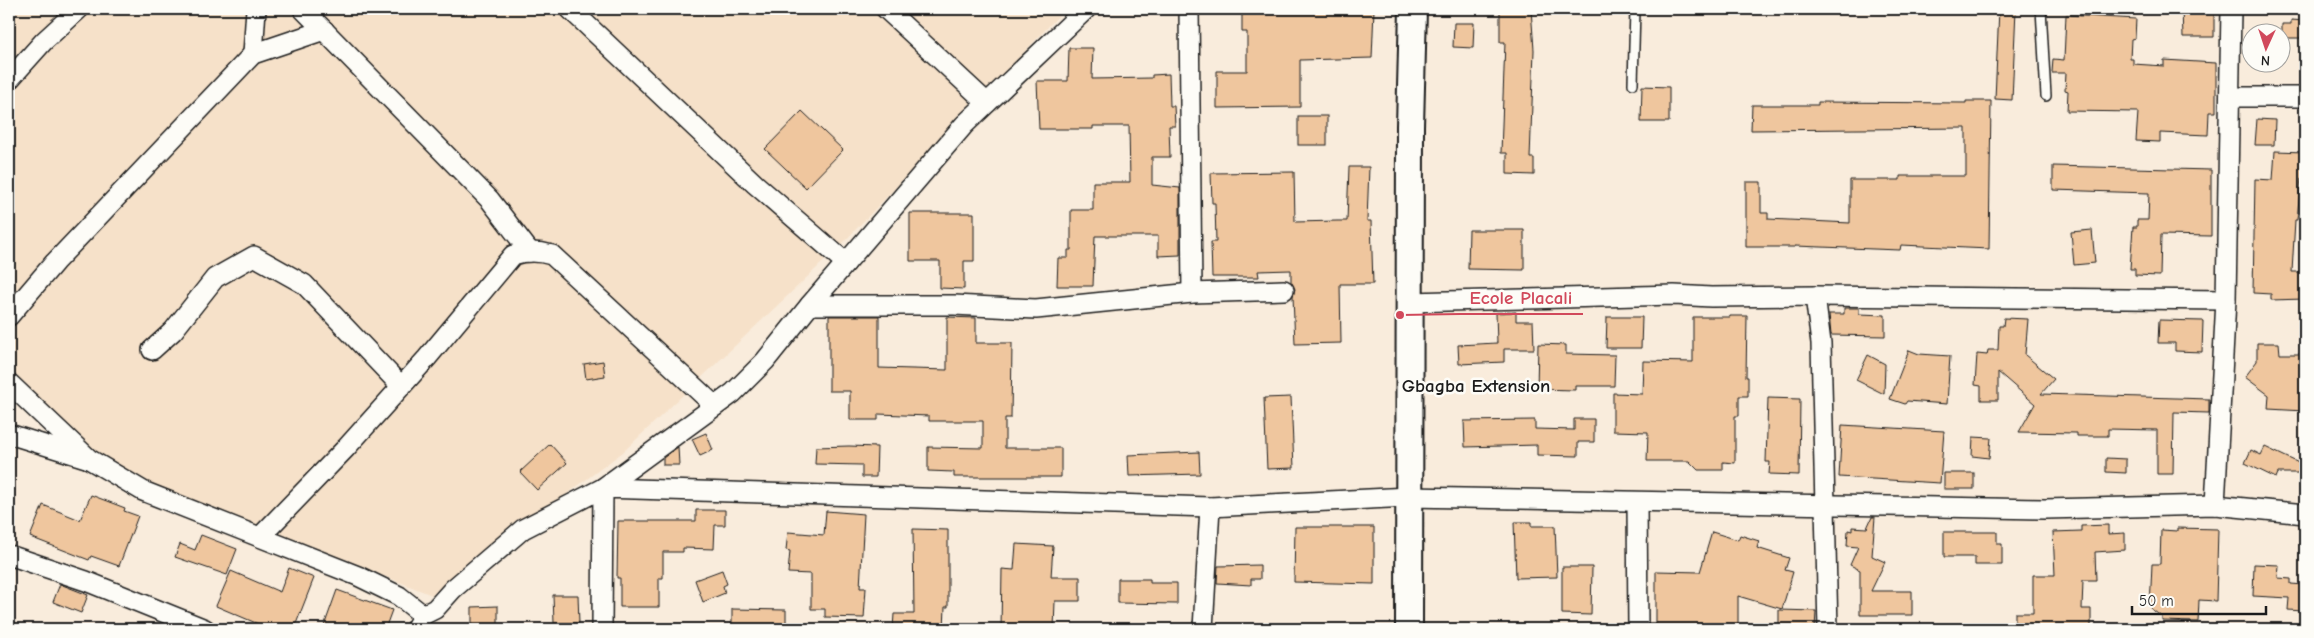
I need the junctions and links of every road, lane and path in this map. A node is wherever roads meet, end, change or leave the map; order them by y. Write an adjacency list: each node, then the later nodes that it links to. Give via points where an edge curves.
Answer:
1 (79, 9): 14 (street)
2 (256, 9): 13 (street)
3 (303, 9): 12 (street)
4 (570, 9): 21 (street, via 755,184)
5 (886, 9): 19 (street)
6 (1086, 9): 19 (street)
7 (1190, 9): 23 (street)
8 (1413, 9): 26 (street)
9 (1635, 9): 15 (lane)
10 (2041, 9): 16 (lane)
11 (2231, 9): 17 (street)
12 (324, 30): 13 (street); 20 (street, via 490,200)
13 (253, 54): 28 (street, via 55,262)
14 (9, 80)
15 (1633, 84)
16 (2046, 96)
17 (2231, 97): 18 (street); 25 (street)
18 (2305, 97)
19 (987, 103): 21 (street, via 964,125)
20 (530, 252): 31 (street, via 513,256); 32 (street, via 552,255)
21 (846, 263): 27 (street)
22 (1284, 290): 23 (street)
23 (1192, 293): 27 (street, via 1036,309)
24 (1815, 296): 25 (street); 26 (street, via 1674,295); 38 (street, via 1821,344)
25 (2226, 300): 39 (street)
26 (1410, 302): 36 (street)
27 (810, 305): 32 (street, via 766,362)
28 (9, 316)
29 (152, 350): 31 (street, via 173,331 215,278 254,256 304,284)
30 (9, 383): 34 (street)
31 (401, 386): 42 (street)
32 (715, 406): 35 (street)
33 (9, 434): 34 (street)
34 (90, 459): 42 (street, via 143,491)
35 (603, 488): 40 (street); 44 (street, via 523,529); 46 (street)
36 (1409, 497): 37 (street); 40 (street); 48 (street)
37 (1638, 503): 38 (street); 49 (street)
38 (1825, 504): 39 (street, via 2045,509); 50 (street)
39 (2215, 505): 41 (street)
40 (1210, 507): 47 (street)
41 (2305, 514)
42 (260, 537): 44 (street, via 399,596)
43 (9, 555): 45 (street, via 86,581)
44 (419, 622)
45 (205, 629)
46 (602, 629)
47 (1202, 629)
48 (1409, 629)
49 (1638, 629)
50 (1828, 629)

